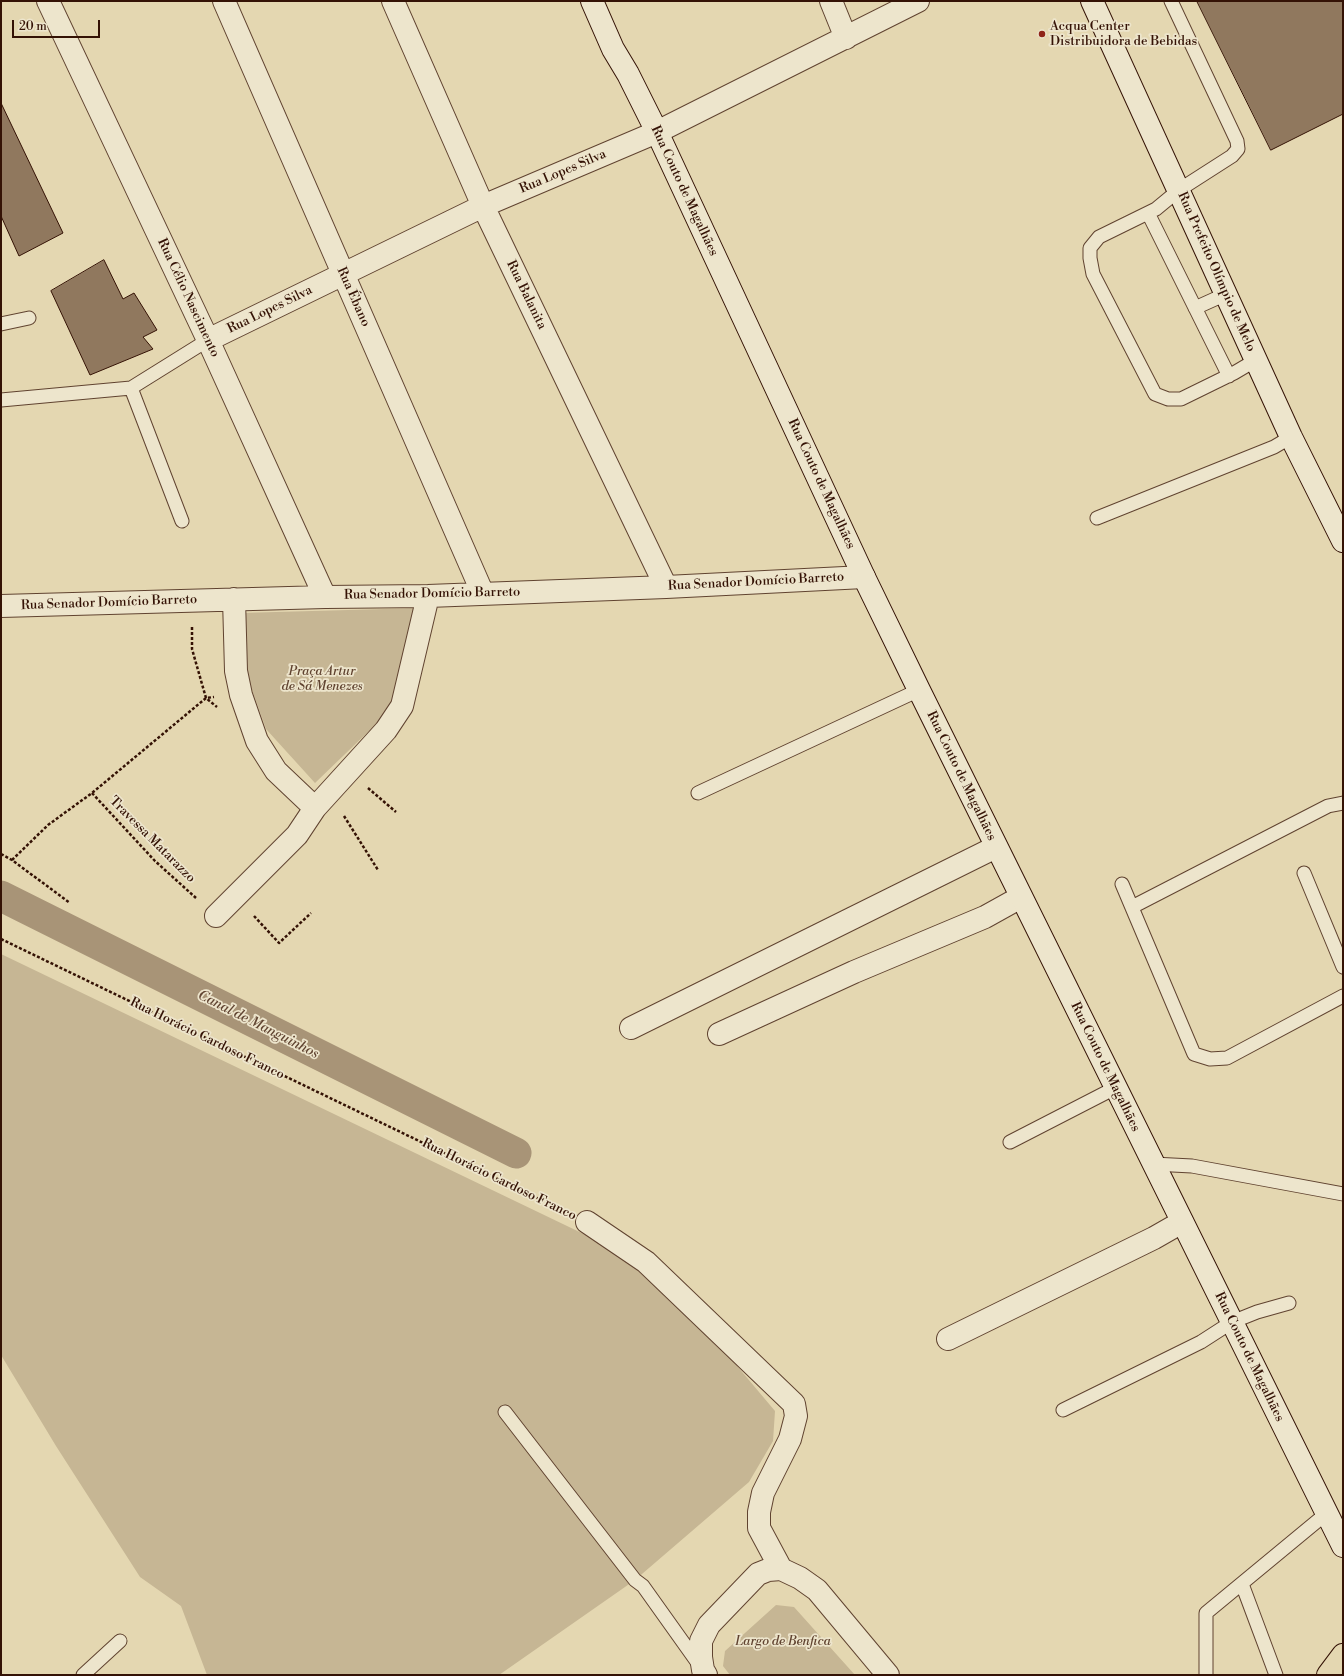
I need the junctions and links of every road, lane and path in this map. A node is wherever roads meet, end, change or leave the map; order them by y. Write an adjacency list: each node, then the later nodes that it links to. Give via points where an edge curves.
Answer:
1 (48, 1): 19 (street, Rua Célio Nascimento)
2 (224, 1): 14 (street, Rua Ébano)
3 (393, 1): 12 (street, Rua Balanita)
4 (592, 1): 10 (street, Rua Couto de Magalhães, via 613,49)
5 (831, 1): 9 (street)
6 (918, 1): 9 (street, Rua Lopes Silva)
7 (1092, 1): 11 (street, Rua Prefeito Olímpio de Melo)
8 (1171, 1): 11 (lane, via 1237,141 1238,149 1232,156)
9 (846, 38): 10 (street, Rua Lopes Silva)
10 (657, 132): 12 (street, Rua Lopes Silva); 28 (street, Rua Couto de Magalhães)
11 (1179, 190): 13 (lane); 15 (street, Rua Prefeito Olímpio de Melo)
12 (483, 206): 14 (street, Rua Lopes Silva); 29 (street, Rua Balanita)
13 (1148, 213): 16 (lane); 21 (lane, via 1099,237 1090,248 1093,274 1155,394 1168,399 1182,399)
14 (343, 274): 19 (street, Rua Lopes Silva); 30 (street, Rua Ébano)
15 (1226, 294): 16 (lane); 20 (street, Rua Prefeito Olímpio de Melo)
16 (1195, 308): 21 (lane)
17 (28, 318): 18 (lane)
18 (1, 324)
19 (208, 340): 22 (lane); 32 (street, Rua Célio Nascimento)
20 (1256, 360): 21 (lane); 24 (street, Rua Prefeito Olímpio de Melo)
21 (1229, 376)
22 (131, 388): 23 (lane); 26 (lane)
23 (1, 400)
24 (1291, 437): 25 (lane, via 1274,447); 27 (street, Rua Prefeito Olímpio de Melo)
25 (1097, 518)
26 (182, 521)
27 (1340, 527)
28 (864, 576): 29 (street, Rua Senador Domício Barreto); 35 (street, Rua Couto de Magalhães)
29 (666, 587): 30 (street, Rua Senador Domício Barreto)
30 (483, 594): 31 (street, Rua Senador Domício Barreto)
31 (428, 596): 32 (street, Rua Senador Domício Barreto); 37 (street, via 402,706 386,730)
32 (325, 597): 33 (street, Rua Senador Domício Barreto)
33 (234, 599): 34 (street, Rua Senador Domício Barreto); 36 (street, via 236,671)
34 (1, 606)
35 (919, 690): 39 (lane); 43 (street, Rua Couto de Magalhães)
36 (241, 695): 38 (path, via 206,698); 40 (street, via 257,741 276,771)
37 (349, 772): 40 (street); 42 (path)
38 (92, 793): 45 (path, via 48,825); 54 (path, Travessa Matarazzo, via 155,860)
39 (698, 793)
40 (322, 801): 46 (path, via 354,830); 49 (street, via 297,835)
41 (1343, 803): 52 (lane, via 1328,806)
42 (396, 812)
43 (996, 847): 50 (street, Rua Couto de Magalhães); 58 (street)
44 (1, 854): 45 (path)
45 (12, 860): 51 (path)
46 (378, 870)
47 (1304, 873): 56 (lane)
48 (1122, 884): 52 (lane)
49 (236, 896): 53 (path, via 279,943); 54 (street)
50 (1021, 898): 59 (street, via 984,917 854,972); 60 (street, Rua Couto de Magalhães)
51 (70, 903)
52 (1132, 907): 57 (lane, via 1194,1054 1210,1059 1227,1058)
53 (311, 913)
54 (216, 916)
55 (1, 939): 64 (path, Rua Horácio Cardoso Franco)
56 (1343, 968)
57 (1343, 996)
58 (630, 1028)
59 (719, 1034)
60 (1115, 1088): 61 (lane); 62 (street, Rua Couto de Magalhães)
61 (1010, 1142)
62 (1153, 1164): 63 (lane, via 1192,1166); 65 (street, Rua Couto de Magalhães)
63 (1343, 1194)
64 (586, 1222): 73 (street, Rua Horácio Cardoso Franco, via 646,1262 794,1404 796,1416 790,1439 763,1493 759,1512 759,1528)
65 (1182, 1222): 67 (street, Rua Couto de Magalhães); 68 (street)
66 (1289, 1303): 67 (lane)
67 (1232, 1322): 69 (lane, via 1201,1342); 71 (street, Rua Couto de Magalhães)
68 (948, 1339)
69 (1063, 1410)
70 (504, 1412): 77 (lane, via 635,1580 643,1586)
71 (1327, 1513): 72 (street, Rua Couto de Magalhães); 74 (lane)
72 (1343, 1545)
73 (781, 1569): 77 (street, via 758,1574 709,1625 701,1641); 79 (street, via 800,1578 816,1590)
74 (1242, 1584): 80 (lane, via 1206,1613); 81 (lane)
75 (120, 1641): 78 (lane)
76 (1343, 1655): 82 (main road)
77 (705, 1673)
78 (82, 1675)
79 (888, 1675)
80 (1206, 1675)
81 (1276, 1675)
82 (1328, 1675)

